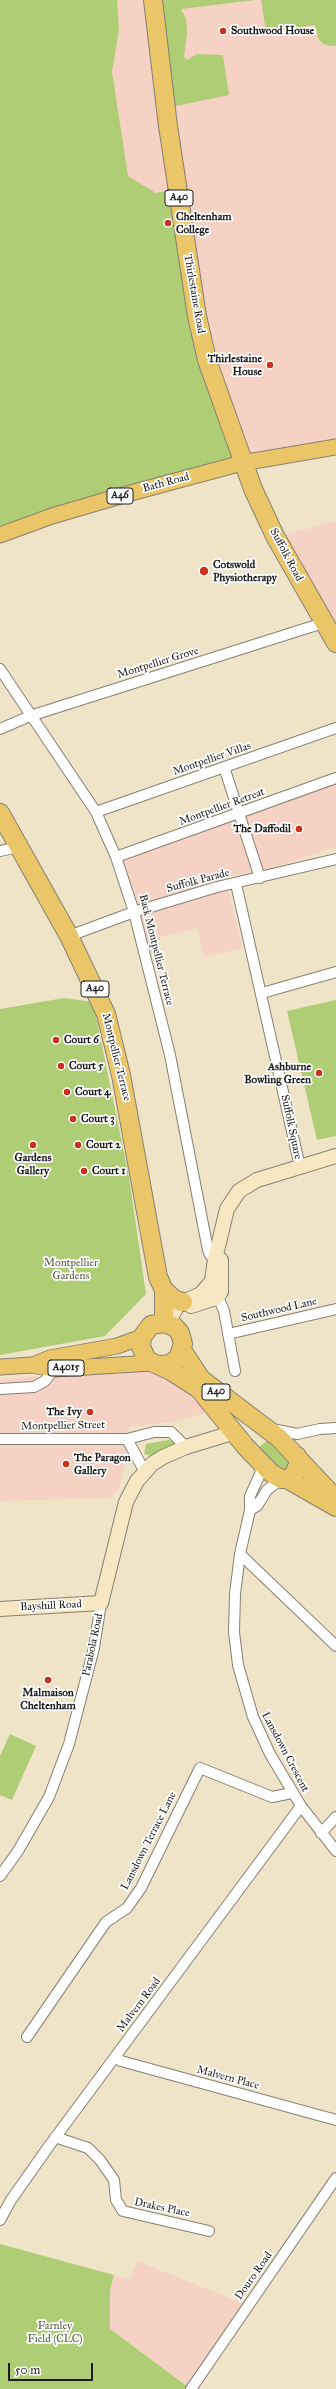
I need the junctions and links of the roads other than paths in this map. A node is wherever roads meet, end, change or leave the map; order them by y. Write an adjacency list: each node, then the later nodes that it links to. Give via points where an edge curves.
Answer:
1 (152, 0): 3 (highway, Thirlestaine Road / A40, via 197,316 207,360)
2 (336, 447): 3 (main road, Bath Road / A46)
3 (242, 464): 4 (main road, Bath Road / A46, via 59,514); 5 (highway, Suffolk Road / A40, via 275,536)
4 (0, 535)
5 (323, 623): 6 (highway, Suffolk Road / A40); 8 (street, Montpellier Grove)
6 (336, 643)
7 (0, 669): 8 (street, Back Montpellier Terrace)
8 (30, 716): 10 (street, Montpellier Grove); 13 (street, Back Montpellier Terrace)
9 (336, 728): 11 (street, Montpellier Villas)
10 (0, 729)
11 (224, 767): 13 (street, Montpellier Villas); 15 (street)
12 (336, 778): 15 (street, Montpellier Retreat)
13 (96, 812): 18 (street, Back Montpellier Terrace)
14 (0, 813): 16 (highway, Montpellier Terrace / A40)
15 (240, 814): 18 (street, Montpellier Retreat); 20 (street)
16 (18, 847): 17 (street); 23 (highway, Montpellier Terrace / A40)
17 (0, 851)
18 (116, 857): 22 (street, Back Montpellier Terrace)
19 (336, 859): 20 (street, Suffolk Parade)
20 (260, 878): 21 (street, Suffolk Parade)
21 (236, 884): 22 (street, Suffolk Parade, via 217,887); 25 (street, Suffolk Square)
22 (134, 912): 23 (street, Suffolk Parade); 28 (street, Back Montpellier Terrace, via 170,1055 208,1250)
23 (69, 936): 29 (highway, Montpellier Terrace / A40, via 100,1000 110,1030)
24 (336, 972): 25 (street)
25 (262, 993): 27 (street, Suffolk Square)
26 (336, 1156): 27 (street, Suffolk Square)
27 (300, 1167): 28 (street, Suffolk Square, via 257,1180 239,1191 227,1209)
28 (218, 1256): 30 (street, Suffolk Square, via 212,1282)
29 (161, 1283): 31 (highway, via 175,1300); 33 (highway, Montpellier Terrace / A40)
30 (214, 1291): 31 (street); 33 (street); 34 (street)
31 (183, 1302): 33 (street)
32 (336, 1309): 34 (street, Southwood Lane)
33 (160, 1327): 35 (highway, A40, via 182,1338); 36 (highway, A40, via 142,1352); 37 (main road, A4015, via 117,1346 50,1358)
34 (228, 1334): 40 (street)
35 (182, 1350): 36 (highway, via 174,1361); 43 (highway, A40, via 200,1379)
36 (156, 1364): 39 (main road, A4015); 42 (highway, A40, via 199,1389)
37 (32, 1365): 38 (main road, A4015); 39 (main road, A4015)
38 (0, 1367)
39 (54, 1369): 41 (street, via 45,1381 34,1387)
40 (235, 1371)
41 (0, 1389)
42 (215, 1408): 48 (street, via 217,1422 214,1431); 49 (highway, A40)
43 (260, 1425): 45 (street); 49 (highway); 51 (highway, A40, via 279,1438)
44 (336, 1428): 45 (street)
45 (297, 1434): 51 (street)
46 (0, 1439): 47 (street, Montpellier Street)
47 (127, 1439): 50 (street, Montpellier Street, via 154,1432 171,1432); 52 (street)
48 (205, 1441): 49 (street, Parabola Road); 50 (street, Parabola Road)
49 (245, 1445): 53 (highway, A40); 56 (street, Lansdown Crescent, via 261,1472 250,1496)
50 (186, 1447): 52 (street, Parabola Road, via 157,1460)
51 (297, 1456): 53 (highway, via 299,1462 294,1476); 54 (highway, A40)
52 (145, 1472): 58 (street, Parabola Road, via 131,1490 126,1502)
53 (284, 1479): 55 (highway, A40); 56 (street, via 267,1490 257,1506)
54 (336, 1499)
55 (336, 1507)
56 (250, 1510): 57 (street, Lansdown Crescent)
57 (240, 1554): 60 (street); 61 (street, Lansdown Crescent, via 234,1614 235,1649 239,1671 253,1717)
58 (101, 1603): 59 (street, Bayshill Road); 66 (street, Parabola Road, via 94,1648 70,1744 49,1797 18,1851)
59 (0, 1609)
60 (336, 1646)
61 (292, 1793): 62 (street, Lansdown Crescent); 67 (street, Lansdown Terrace Lane, via 272,1797 200,1768 141,1888 127,1908 106,1922)
62 (301, 1806): 64 (street, Lansdown Crescent); 68 (street, Malvern Road)
63 (336, 1817): 64 (street)
64 (321, 1833): 65 (street, Lansdown Crescent)
65 (336, 1851)
66 (0, 1876)
67 (27, 2037)
68 (115, 2057): 69 (street, Malvern Place, via 121,2061); 70 (street, Malvern Road)
69 (336, 2120)
70 (55, 2138): 72 (street, Malvern Road, via 11,2200); 73 (street, Drakes Place, via 88,2148 100,2160 116,2183 116,2200 123,2211)
71 (336, 2178): 74 (street, Douro Road)
72 (0, 2220)
73 (209, 2230)
74 (191, 2389)

